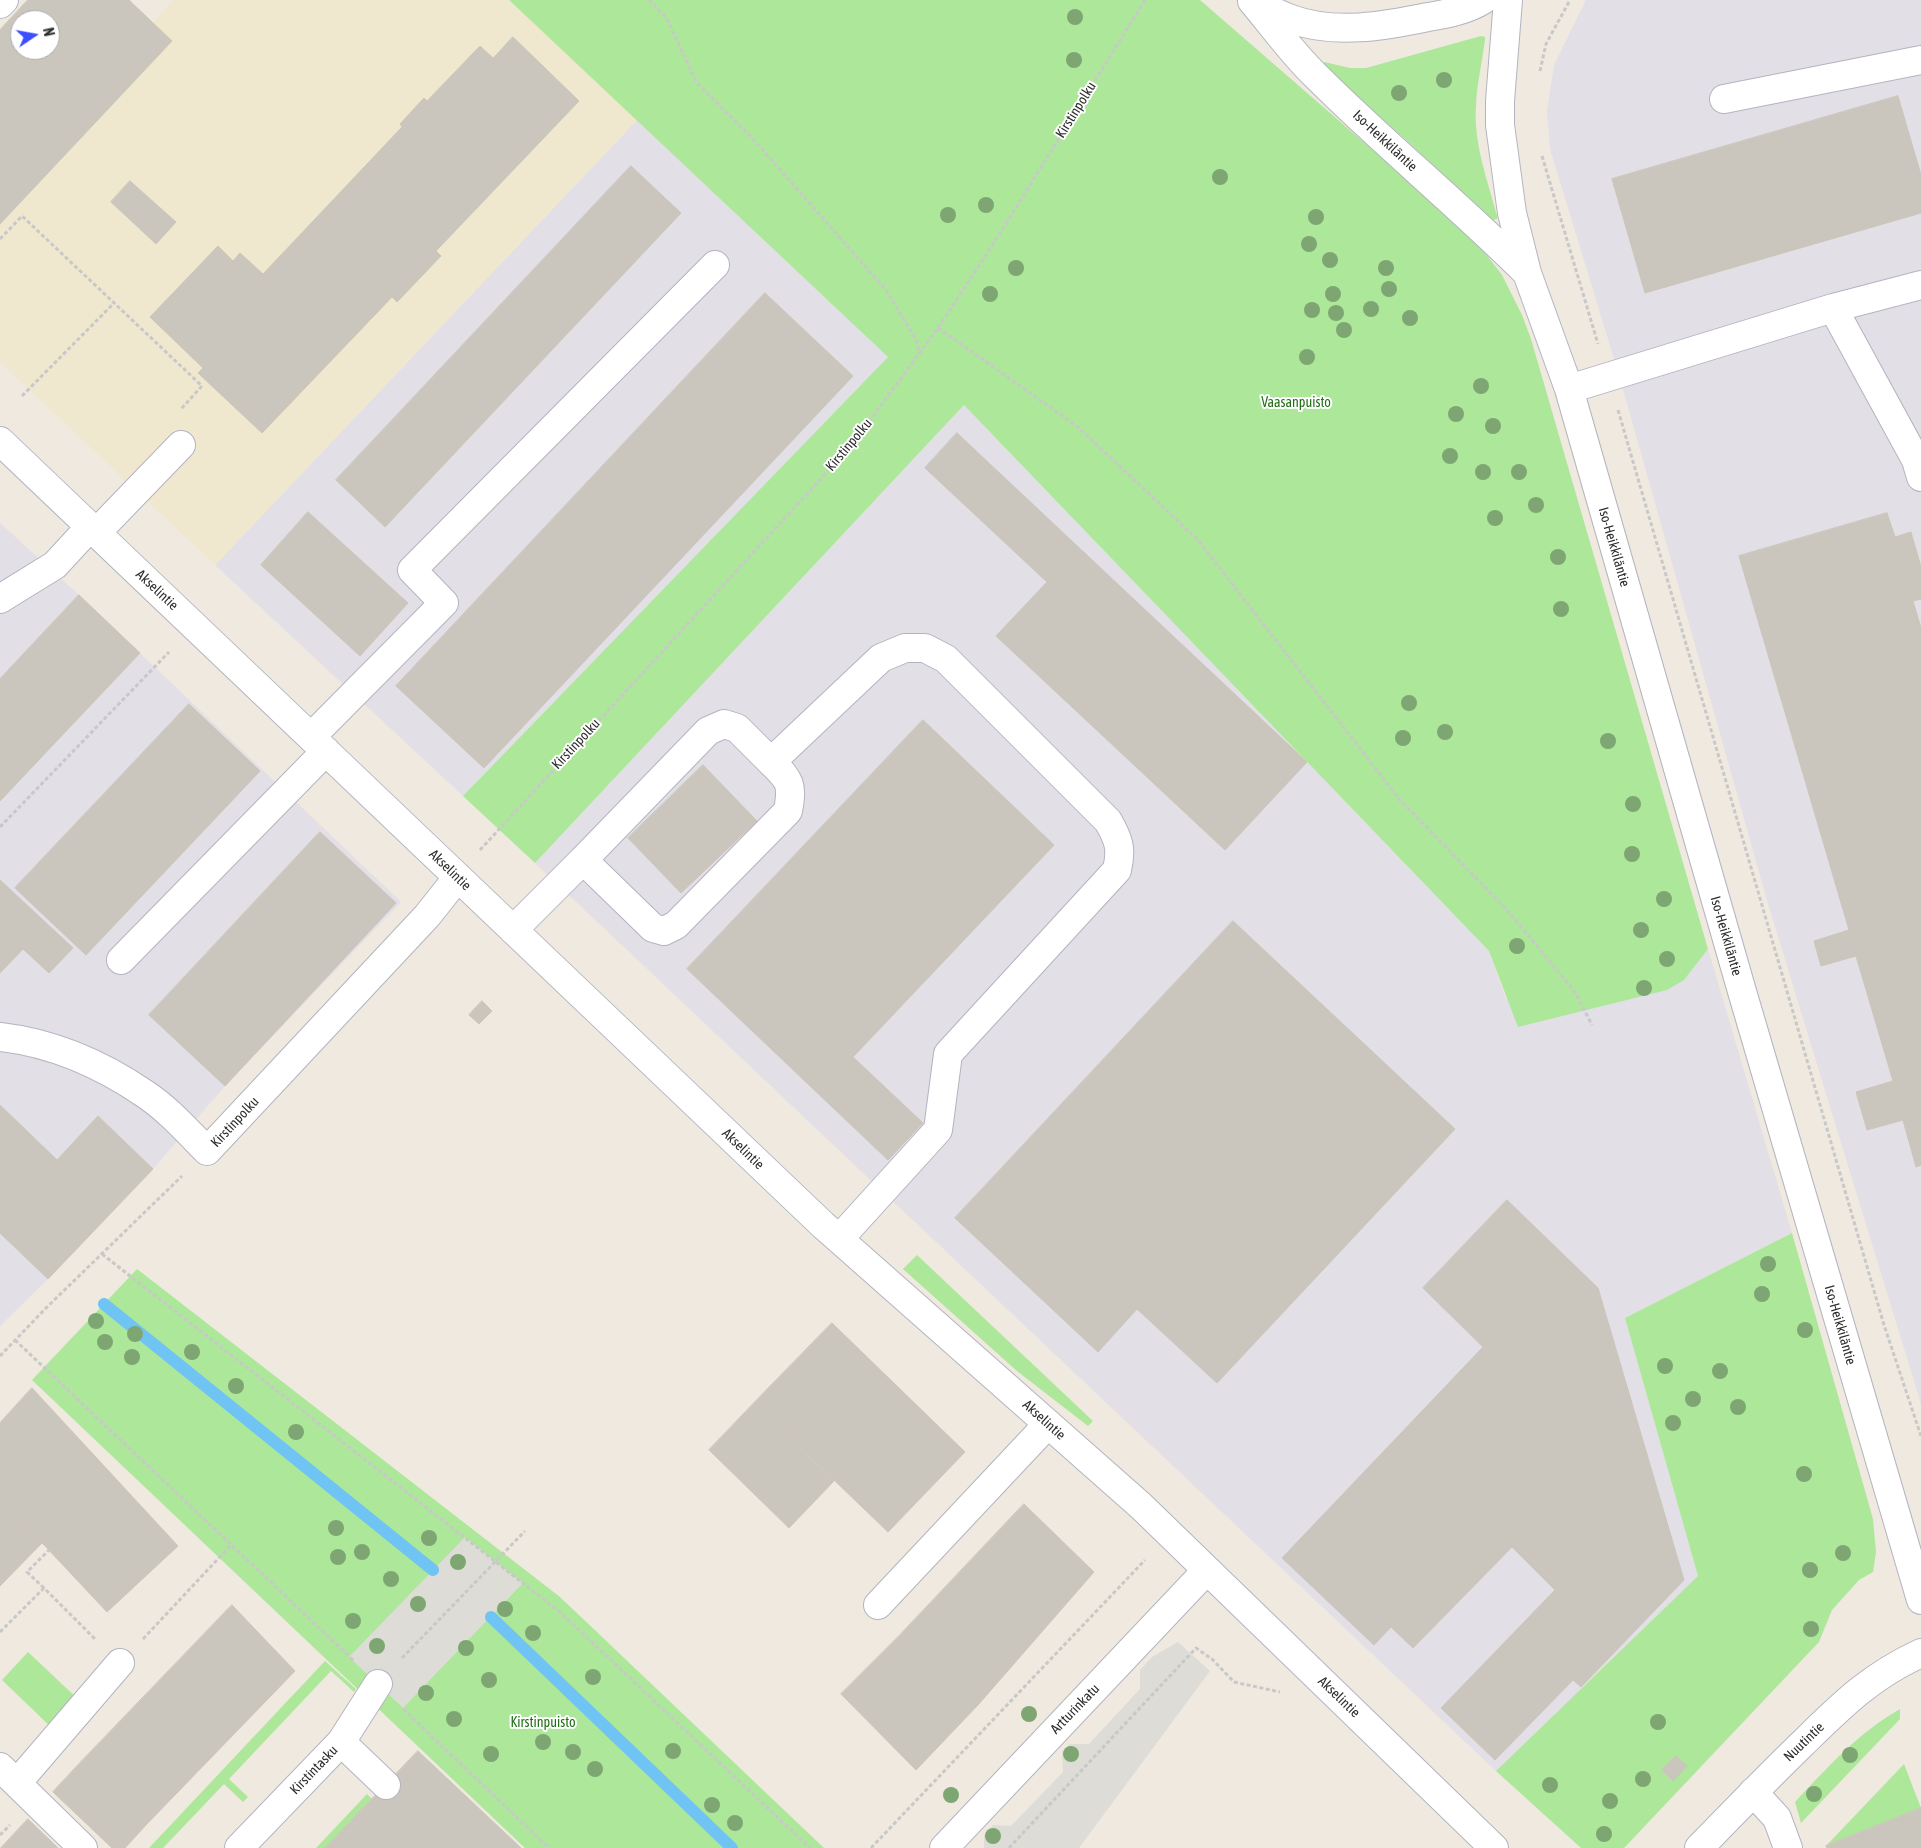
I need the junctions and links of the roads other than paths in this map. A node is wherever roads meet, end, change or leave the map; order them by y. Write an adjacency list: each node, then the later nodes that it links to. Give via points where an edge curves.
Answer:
1 (4, 0): 5 (street)
2 (1483, 0): 4 (street, via 1453,12 1395,24 1358,27 1315,25 1292,20)
3 (1508, 0): 9 (street, Iso-Heikkiläntie, via 1500,125 1512,213)
4 (1251, 1): 9 (street, Iso-Heikkiläntie, via 1314,75)
5 (0, 4)
6 (1921, 60): 7 (street)
7 (1724, 99)
8 (715, 265): 18 (street, via 412,570 444,603)
9 (1527, 273): 12 (street, Iso-Heikkiläntie)
10 (1921, 285): 11 (street)
11 (1833, 308): 12 (street); 15 (street, via 1916,460)
12 (1569, 389): 28 (street, Iso-Heikkiläntie)
13 (0, 441): 16 (street, Akselintie)
14 (181, 445): 16 (street)
15 (1921, 477)
16 (93, 530): 17 (street, via 55,565); 18 (street, Akselintie)
17 (0, 599)
18 (319, 744): 21 (street, Akselintie); 23 (street)
19 (771, 762): 20 (street, via 737,728 724,724 708,730); 20 (street, via 788,778 791,793 788,811 676,925 664,931 653,928); 25 (street, via 882,658 904,648 925,648 946,659 1108,822 1118,839 1120,856 1117,870 948,1054 938,1130)
20 (583, 860): 22 (street)
21 (458, 878): 22 (street, Akselintie); 24 (street, Kirstinpolku, via 427,916 208,1151 146,1094 87,1060 42,1045)
22 (513, 930): 25 (street, Akselintie)
23 (120, 960)
24 (0, 1038)
25 (839, 1239): 26 (street, Akselintie)
26 (1048, 1424): 27 (street, Akselintie); 29 (street)
27 (1207, 1570): 39 (street, Artturinkatu); 40 (street, Akselintie)
28 (1921, 1600)
29 (878, 1605)
30 (1921, 1653): 36 (street, Nuutintie, via 1878,1675 1853,1695)
31 (120, 1663): 34 (street)
32 (378, 1684): 33 (street, Kirstintasku)
33 (341, 1742): 35 (street); 38 (street, Kirstintasku)
34 (8, 1775): 37 (street)
35 (386, 1785)
36 (1753, 1792): 41 (street, Nuutintie); 42 (street, via 1777,1818)
37 (84, 1848)
38 (239, 1848)
39 (944, 1848)
40 (1494, 1848)
41 (1699, 1848)
42 (1788, 1848)

